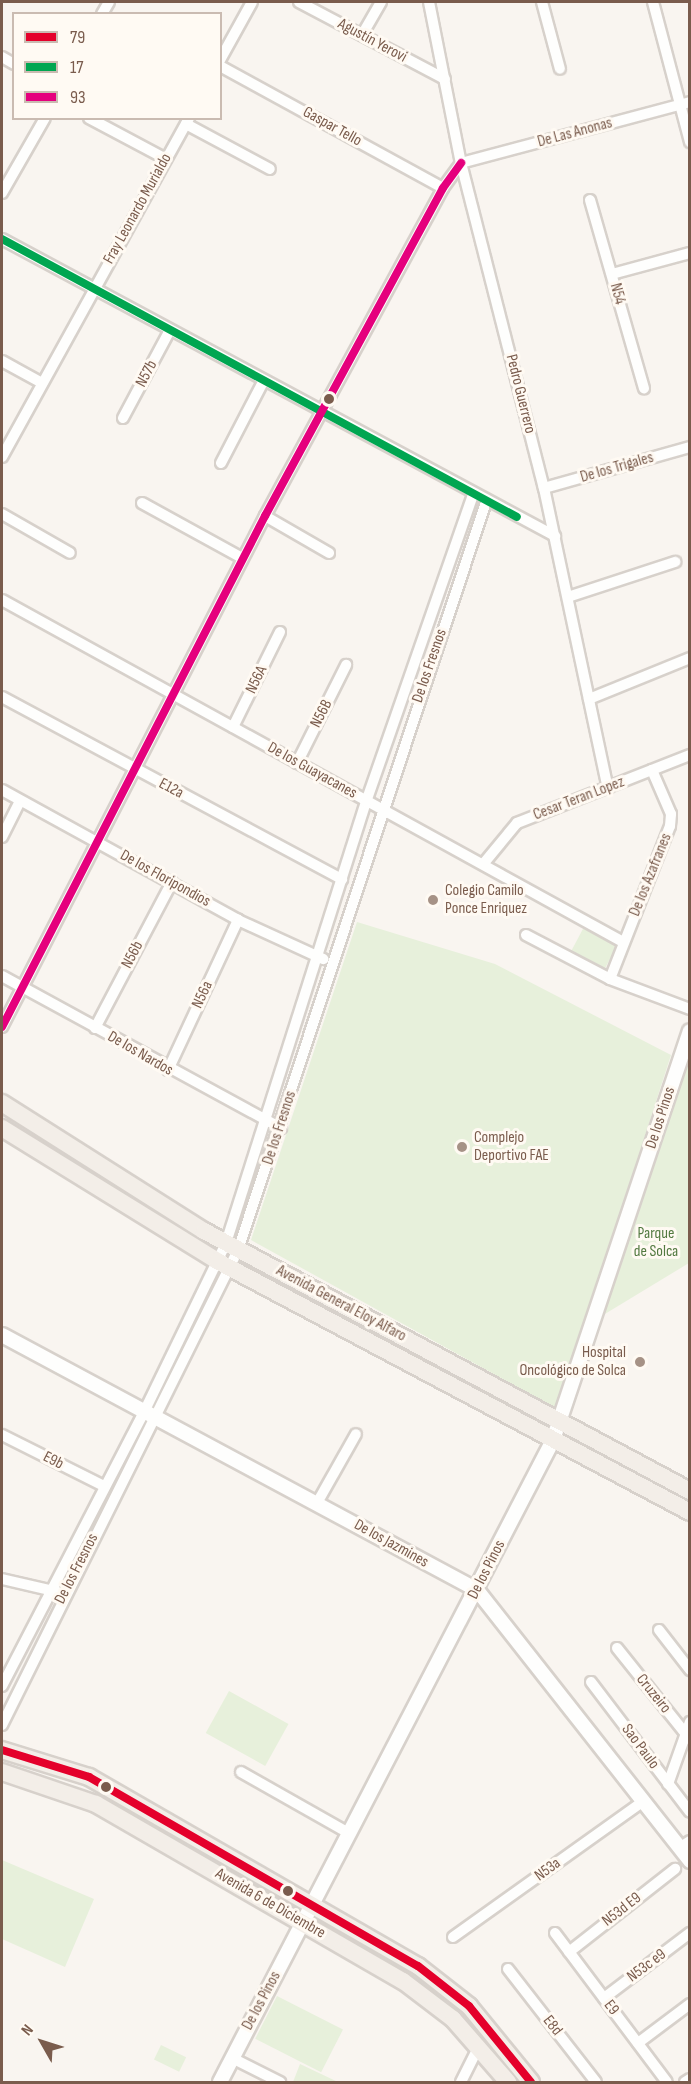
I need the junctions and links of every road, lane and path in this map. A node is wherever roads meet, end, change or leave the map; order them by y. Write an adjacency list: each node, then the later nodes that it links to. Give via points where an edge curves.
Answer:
1 (252, 2): 8 (street)
2 (299, 2): 7 (street, Agustín Yerovi)
3 (381, 2): 7 (street)
4 (429, 2): 11 (street, Pedro Guerrero)
5 (542, 2): 10 (street)
6 (653, 2): 12 (street)
7 (362, 35): 11 (street, Agustín Yerovi)
8 (222, 58)
9 (222, 61): 20 (street, Gaspar Tello)
10 (560, 69)
11 (445, 79): 18 (street, Pedro Guerrero)
12 (685, 104): 16 (street); 18 (street, De Las Anonas)
13 (44, 120): 21 (street)
14 (93, 120): 17 (street)
15 (187, 121): 17 (street, Fray Leonardo Murialdo); 19 (street)
16 (690, 142)
17 (166, 159): 26 (street, Fray Leonardo Murialdo)
18 (461, 163): 20 (street); 37 (street, Pedro Guerrero)
19 (270, 170)
20 (443, 188): 32 (street)
21 (2, 193)
22 (590, 200): 25 (street, N54)
23 (2, 239): 26 (street)
24 (690, 253): 25 (street)
25 (612, 274): 31 (street, N54)
26 (94, 289): 27 (street); 30 (street, Fray Leonardo Murialdo)
27 (170, 330): 29 (street); 33 (street, N57b)
28 (2, 361): 30 (street)
29 (264, 380): 32 (street); 36 (street)
30 (42, 383): 35 (street, Fray Leonardo Murialdo)
31 (644, 388)
32 (323, 412): 38 (street); 42 (street)
33 (123, 418)
34 (690, 447): 37 (street, De los Trigales)
35 (2, 457)
36 (221, 463)
37 (544, 489): 43 (street, Pedro Guerrero)
38 (473, 495): 39 (street); 51 (street, De los Fresnos)
39 (486, 502): 43 (street); 52 (street, De los Fresnos)
40 (142, 503): 46 (street)
41 (2, 514): 44 (street)
42 (265, 516): 45 (street); 46 (street)
43 (555, 536): 48 (street, Pedro Guerrero)
44 (70, 553)
45 (329, 553)
46 (243, 558): 55 (street)
47 (675, 562): 48 (street)
48 (568, 597): 57 (street, Pedro Guerrero)
49 (2, 600): 55 (street, De los Guayacanes)
50 (280, 632): 58 (street, N56A)
51 (422, 642): 52 (street); 59 (street, De los Fresnos)
52 (437, 646): 60 (street, De los Fresnos)
53 (690, 658): 57 (street)
54 (346, 665): 62 (street, N56B)
55 (175, 695): 58 (street, De los Guayacanes); 63 (street)
56 (2, 697): 63 (street, E12a)
57 (589, 699): 65 (street, Pedro Guerrero)
58 (233, 727): 62 (street, De los Guayacanes)
59 (388, 738): 60 (street); 68 (street, De los Fresnos)
60 (404, 743): 69 (street, De los Fresnos)
61 (690, 755): 64 (street, Cesar Teran Lopez)
62 (297, 763): 68 (street, De los Guayacanes)
63 (136, 770): 71 (street); 73 (street, E12a)
64 (652, 770): 65 (street, Cesar Teran Lopez); 77 (street, De los Azafranes, via 670,814 670,826)
65 (608, 788): 72 (street, Cesar Teran Lopez, via 518,823)
66 (2, 790): 67 (street, De los Floripondios)
67 (20, 801): 70 (street); 71 (street, De los Floripondios)
68 (366, 802): 69 (street, De los Guayacanes); 73 (street, De los Fresnos)
69 (381, 810): 72 (street, De los Guayacanes); 79 (street, De los Fresnos)
70 (2, 837)
71 (98, 843): 74 (street, De los Floripondios); 82 (street)
72 (484, 863): 77 (street, De los Guayacanes)
73 (342, 879): 78 (street, De los Fresnos)
74 (172, 882): 75 (street, De los Floripondios); 85 (street, N56b)
75 (238, 920): 78 (street, De los Floripondios); 87 (street, N56a)
76 (526, 935): 81 (street)
77 (623, 942): 81 (street, De los Azafranes)
78 (316, 956): 79 (street, De los Floripondios); 89 (street, De los Fresnos)
79 (331, 964): 91 (street, De los Fresnos)
80 (2, 976): 82 (street, De los Nardos)
81 (610, 980): 83 (street)
82 (22, 988): 84 (street); 85 (street, De los Nardos)
83 (690, 1009)
84 (2, 1027)
85 (95, 1028): 87 (street, De los Nardos)
86 (690, 1031): 97 (street, De los Pinos)
87 (168, 1070): 89 (street, De los Nardos)
88 (2, 1103): 92 (main road, Avenida General Eloy Alfaro, via 148,1199)
89 (265, 1121): 91 (street, De los Nardos); 92 (street, De los Fresnos)
90 (2, 1128): 93 (main road, Avenida General Eloy Alfaro)
91 (281, 1128): 92 (street, De los Fresnos)
92 (232, 1246): 93 (street, De los Fresnos); 97 (main road, Avenida General Eloy Alfaro)
93 (223, 1265): 95 (street, De los Fresnos); 96 (street, De los Fresnos); 100 (main road, Avenida General Eloy Alfaro)
94 (2, 1335): 95 (street, De los Jazmines)
95 (145, 1410): 96 (street, De los Jazmines); 101 (street, De los Fresnos)
96 (158, 1416): 103 (street, De los Jazmines); 108 (street, De los Fresnos)
97 (561, 1421): 100 (street, De los Pinos); 102 (main road, Avenida General Eloy Alfaro)
98 (356, 1434): 103 (street)
99 (2, 1435): 101 (street, E9b)
100 (553, 1440): 104 (main road, Avenida General Eloy Alfaro); 107 (street, De los Pinos)
101 (104, 1486): 106 (street, De los Fresnos)
102 (690, 1491)
103 (317, 1503): 107 (street, De los Jazmines)
104 (690, 1512)
105 (2, 1579): 106 (street)
106 (51, 1590): 108 (street); 113 (street, De los Fresnos)
107 (477, 1590): 121 (street, De los Jazmines); 123 (street, De los Pinos)
108 (64, 1594): 115 (street, De los Fresnos)
109 (659, 1630): 111 (street)
110 (616, 1648): 116 (street, Cruzeiro)
111 (690, 1670)
112 (591, 1682): 120 (street, Sao Paulo)
113 (2, 1686)
114 (690, 1722): 116 (street)
115 (2, 1725)
116 (687, 1736): 120 (street)
117 (2, 1750): 127 (main road, Avenida 6 de Diciembre, via 89,1777)
118 (2, 1772): 128 (main road, Avenida 6 de Diciembre, via 77,1795)
119 (241, 1773): 123 (street)
120 (668, 1784): 122 (street, Sao Paulo)
121 (642, 1802): 124 (street, De los Jazmines); 131 (street, N53a)
122 (690, 1812)
123 (347, 1832): 127 (street, De los Pinos)
124 (684, 1844): 125 (street, De los Jazmines)
125 (690, 1861)
126 (675, 1869): 132 (street, N53d E9)
127 (311, 1903): 128 (street, De los Pinos); 144 (main road, Avenida 6 de Diciembre, via 418,1966 455,1994)
128 (304, 1923): 137 (main road, Avenida 6 de Diciembre, via 403,1981 440,2008); 138 (street, De los Pinos)
129 (555, 1933): 132 (street, E9)
130 (690, 1933): 134 (street, N53c e9)
131 (453, 1937)
132 (569, 1952): 134 (street, E9)
133 (508, 1969): 145 (street, E8d)
134 (604, 1998): 136 (street, E9)
135 (690, 2004): 136 (street)
136 (638, 2043): 146 (street, E9)
137 (479, 2046): 142 (street); 143 (main road, Avenida 6 de Diciembre)
138 (232, 2058): 140 (street, De los Pinos); 141 (street)
139 (690, 2079): 147 (street)
140 (220, 2082)
141 (280, 2082)
142 (462, 2082)
143 (508, 2082)
144 (531, 2082)
145 (596, 2082)
146 (667, 2082)
147 (685, 2082)

